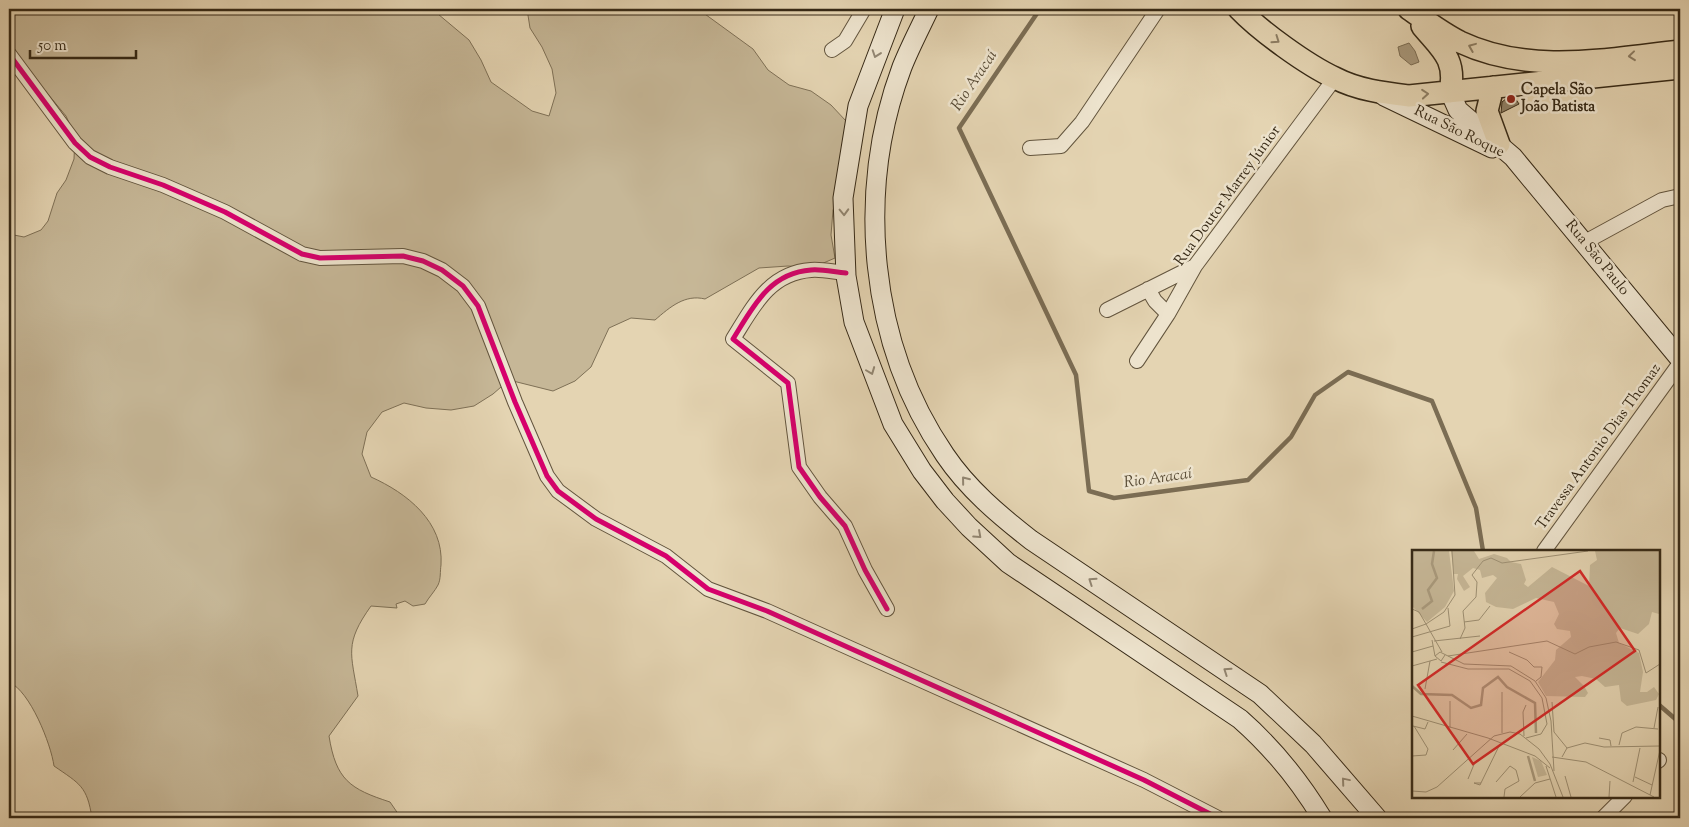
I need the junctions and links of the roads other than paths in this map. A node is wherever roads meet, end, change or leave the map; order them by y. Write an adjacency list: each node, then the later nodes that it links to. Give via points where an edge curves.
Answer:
1 (864, 9): 7 (street, via 845,42)
2 (895, 9): 20 (main road, one-way to 20, via 858,106 843,198)
3 (928, 9): 31 (main road, one-way to 3, via 1313,744 1260,694 1031,540 1001,516 975,492 945,455 919,410 897,358 881,300 875,209 885,126 902,68)
4 (1158, 9): 15 (street, via 1082,122 1061,146)
5 (1239, 9): 11 (main road, one-way to 11, via 1274,39)
6 (1408, 9): 8 (main road, one-way to 6, via 1581,62 1518,61 1489,54 1458,41); 14 (main road, via 1448,58 1454,77)
7 (832, 50)
8 (1680, 51)
9 (9, 54): 29 (street, via 75,143 90,157 225,212 302,254 320,258 402,256 442,270 463,286 478,306 547,476 571,503 596,520 666,556 708,588 1135,776)
10 (1680, 68): 12 (main road)
11 (1335, 78): 13 (main road); 19 (street, Rua Doutor Marrey Júnior)
12 (1493, 87): 14 (main road); 16 (main road, via 1487,111)
13 (1376, 92): 14 (main road, one-way to 14, via 1409,96); 16 (main road, Rua São Roque)
14 (1450, 92): 16 (main road, Rua São Roque, via 1458,110)
15 (1030, 148)
16 (1506, 151): 18 (main road, Rua São Paulo)
17 (1680, 196): 18 (street, via 1662,200)
18 (1585, 242): 25 (main road, Rua São Paulo)
19 (1194, 266): 21 (street); 23 (street, Rua Doutor Marrey Júnior)
20 (846, 273): 27 (street, via 811,270 784,275 760,297 733,339 788,383 799,467 845,526); 30 (main road, one-way to 30, via 854,322 893,424 945,501 1008,563 1240,719 1287,766)
21 (1148, 289): 22 (street); 23 (street)
22 (1108, 310)
23 (1168, 314): 24 (street, Rua Doutor Marrey Júnior)
24 (1137, 361)
25 (1680, 361): 26 (street, Travessa Antonio Dias Thomaz)
26 (1545, 550)
27 (887, 609)
28 (1624, 797): 32 (street)
29 (1218, 818)
30 (1322, 818)
31 (1376, 818)
32 (1603, 818)

